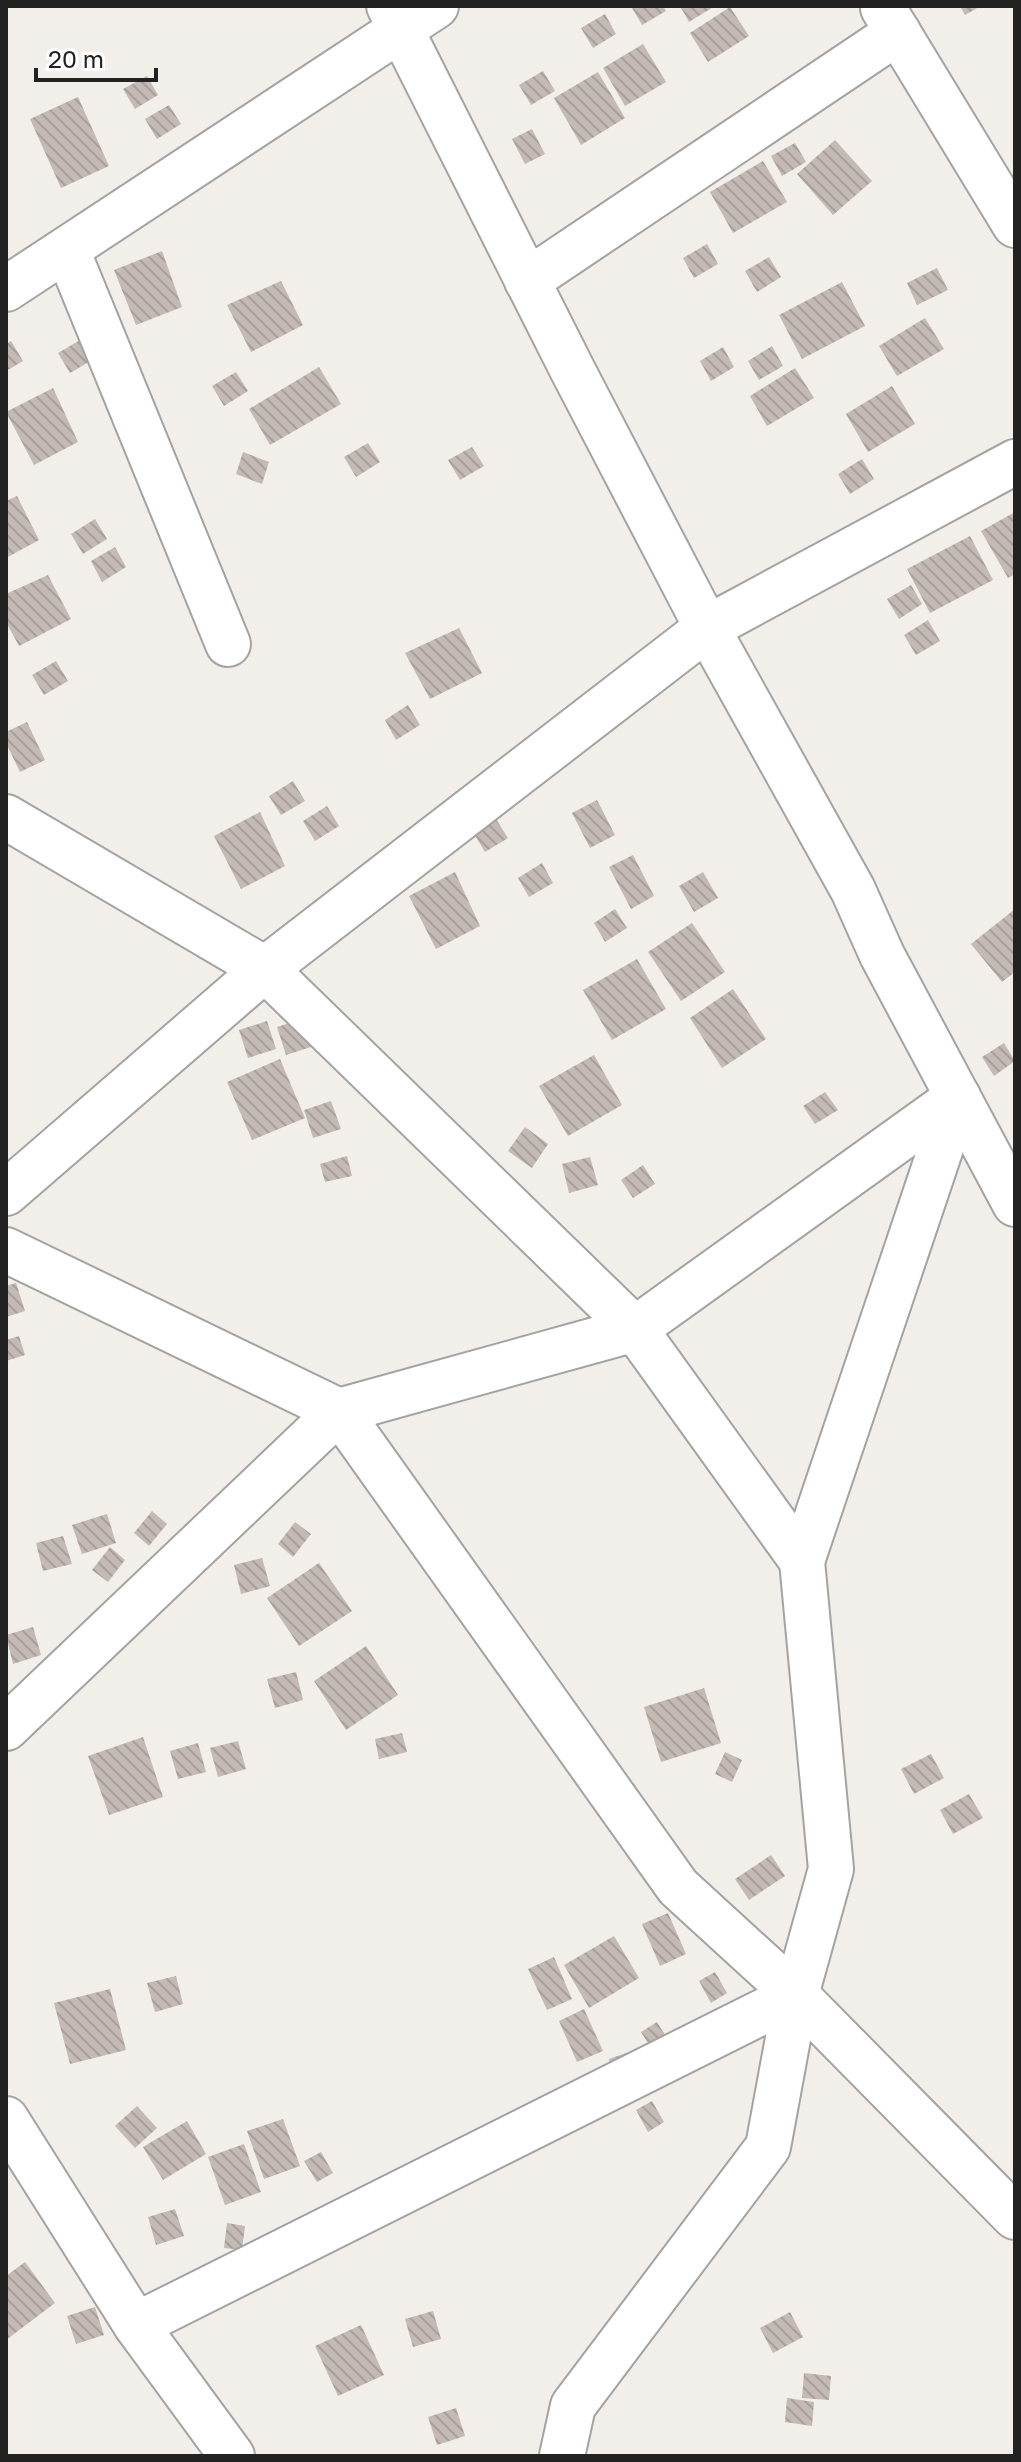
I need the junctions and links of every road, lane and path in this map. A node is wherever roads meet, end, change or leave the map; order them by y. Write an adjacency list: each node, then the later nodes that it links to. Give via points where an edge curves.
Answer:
1 (408, 13): 4 (street); 5 (street)
2 (890, 19): 3 (street); 5 (street)
3 (1015, 225)
4 (67, 250): 6 (street); 9 (street)
5 (527, 281): 8 (street)
6 (6, 289)
7 (1015, 462): 8 (street)
8 (707, 628): 11 (street); 12 (street, via 853,890)
9 (228, 644)
10 (6, 817): 11 (street)
11 (265, 969): 13 (street); 16 (street)
12 (958, 1097): 14 (street); 16 (street); 18 (street)
13 (6, 1193)
14 (1015, 1204)
15 (6, 1250): 17 (street)
16 (635, 1329): 17 (street); 18 (street)
17 (339, 1411): 19 (street); 20 (street, via 678,1887)
18 (802, 1561): 20 (street, via 831,1869)
19 (6, 1728)
20 (796, 1995): 22 (street); 23 (street); 25 (street, via 768,2147 573,2406)
21 (6, 2119): 23 (street)
22 (1015, 2217)
23 (136, 2325): 24 (street)
24 (232, 2456)
25 (562, 2456)

